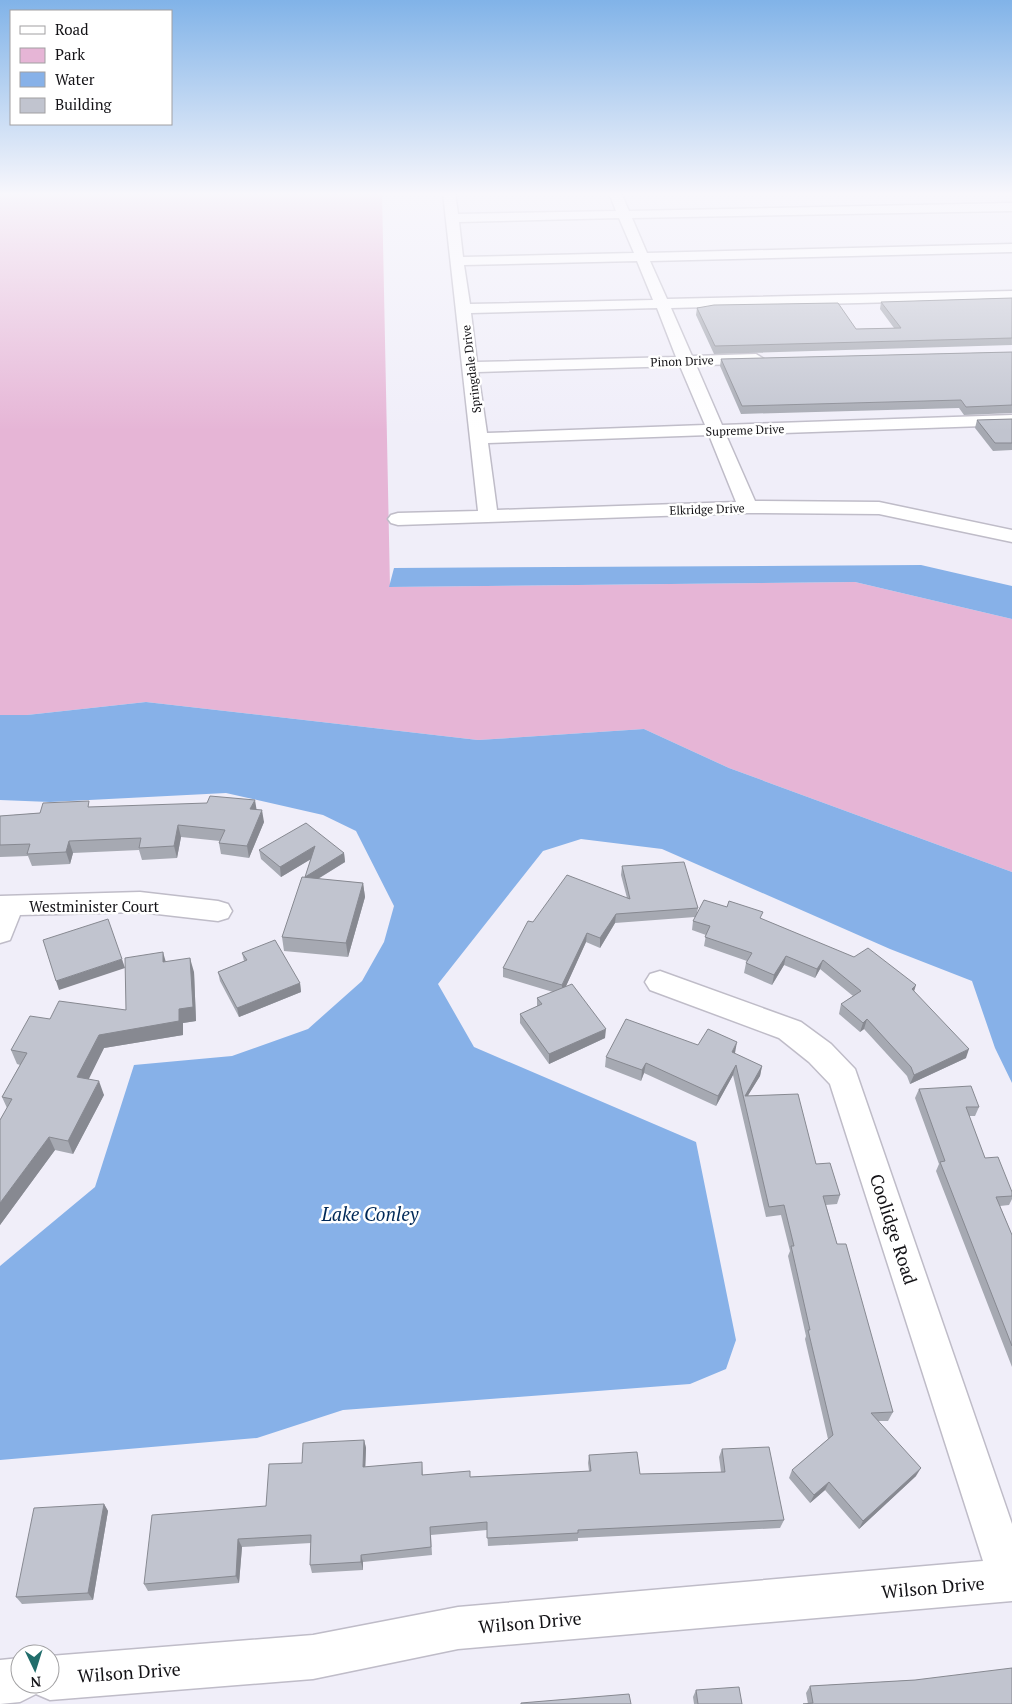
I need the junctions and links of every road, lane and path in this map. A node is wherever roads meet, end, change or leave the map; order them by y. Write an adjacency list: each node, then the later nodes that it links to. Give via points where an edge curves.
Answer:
1 (459, 273): 5 (street, Springdale Drive)
2 (650, 273): 4 (street)
3 (1012, 295): 4 (street)
4 (662, 304): 5 (street); 7 (street)
5 (464, 309): 8 (street, Springdale Drive)
6 (776, 359): 7 (street, Pinon Drive)
7 (687, 361): 8 (street, Pinon Drive); 10 (street)
8 (471, 367): 11 (street, Springdale Drive)
9 (1012, 420): 10 (street, Supreme Drive)
10 (715, 431): 11 (street, Supreme Drive); 12 (street)
11 (479, 438): 13 (street, Springdale Drive)
12 (748, 507): 13 (street, Elkridge Drive); 15 (street, Elkridge Drive, via 879,508)
13 (488, 516): 14 (street, Elkridge Drive)
14 (398, 519)
15 (1012, 536)
16 (5, 906): 17 (street, Westminister Court, via 140,902); 18 (street)
17 (218, 911)
18 (0, 933)
19 (660, 982): 20 (street, Coolidge Road, via 790,1030 820,1053 844,1078)
20 (1011, 1580): 21 (street, Wilson Drive, via 458,1628 313,1657)
21 (60, 1677)

